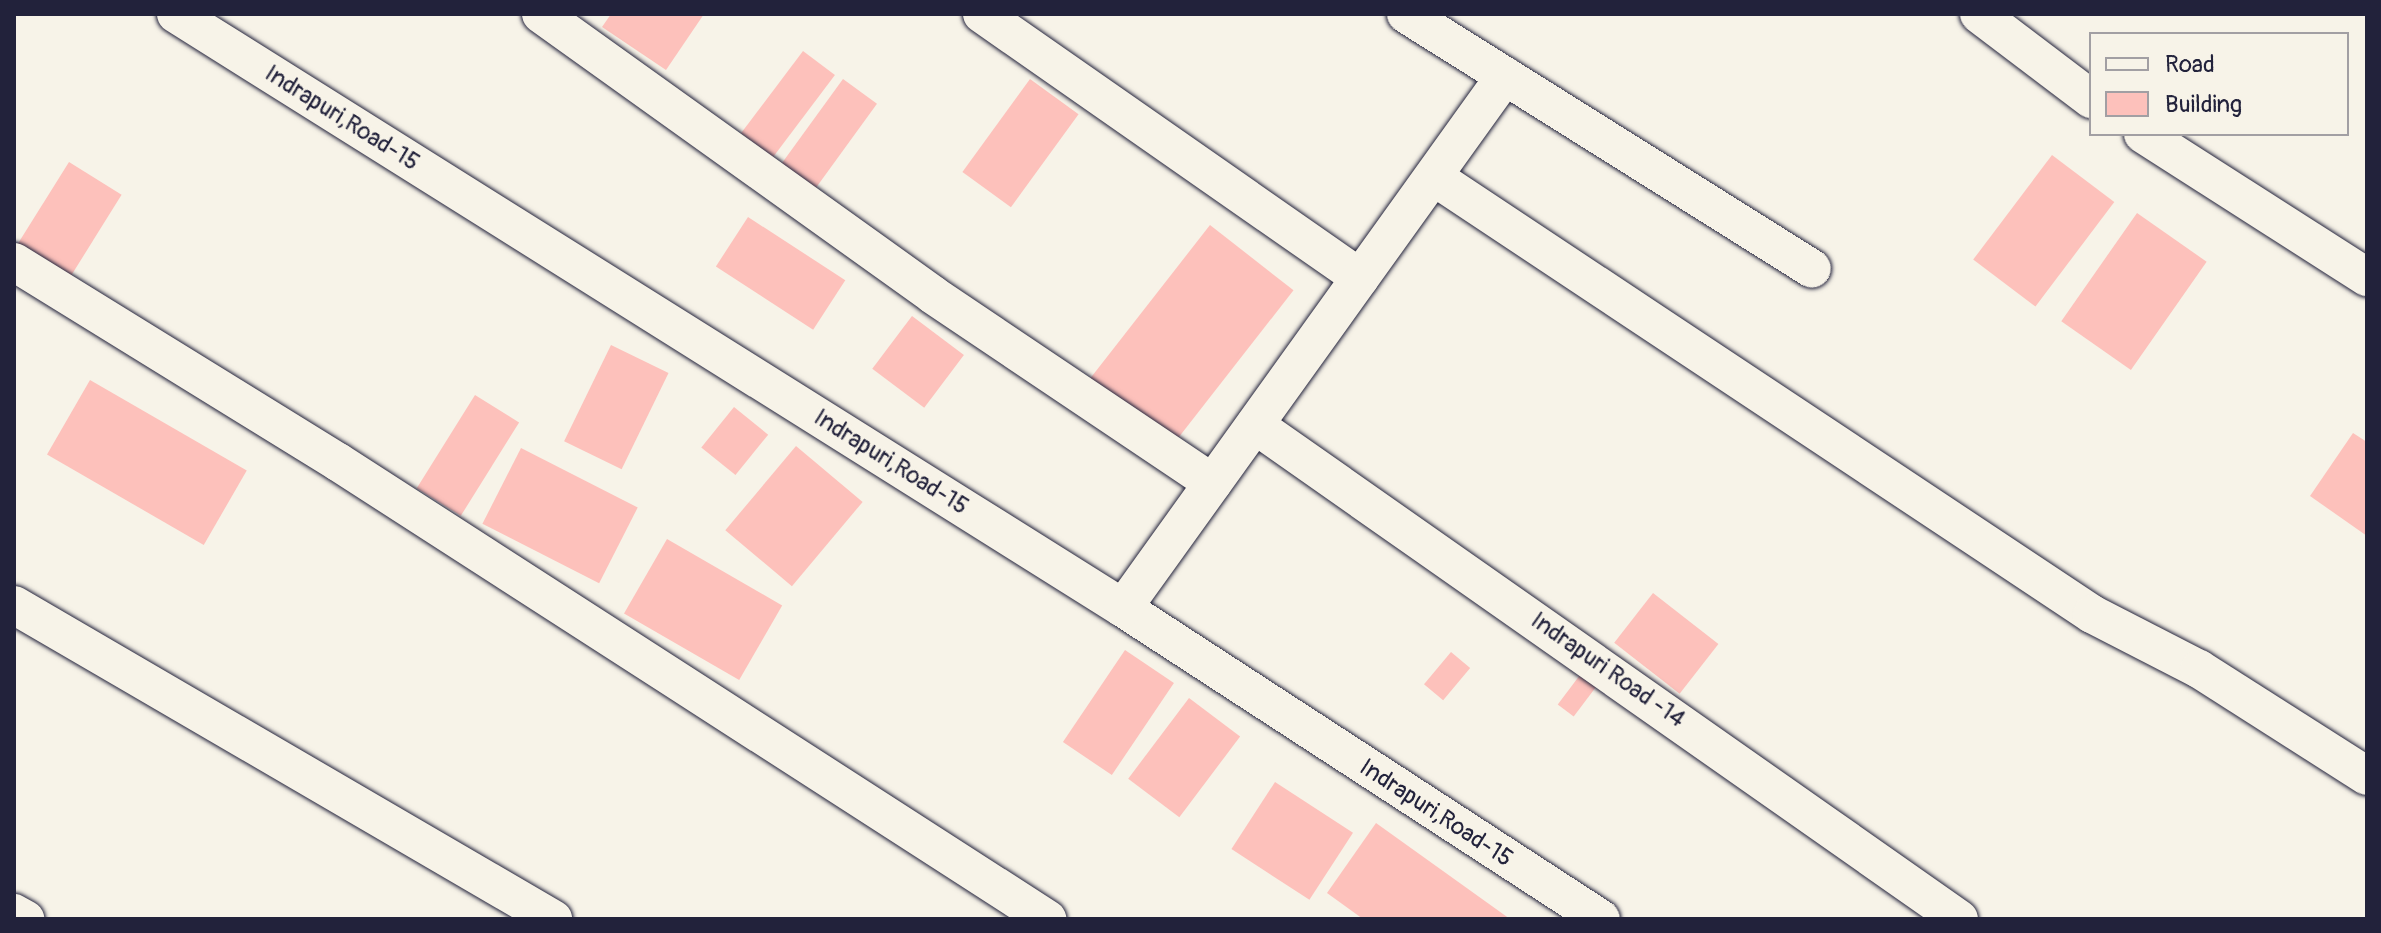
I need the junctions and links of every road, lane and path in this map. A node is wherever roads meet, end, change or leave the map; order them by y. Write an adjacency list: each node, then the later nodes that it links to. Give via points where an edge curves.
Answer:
1 (176, 14): 17 (street, Indrapuri,Road-15)
2 (541, 14): 15 (street, via 933,295)
3 (982, 14): 13 (street)
4 (1406, 14): 6 (street)
5 (1979, 14): 7 (street)
6 (1505, 76): 9 (street); 11 (street)
7 (2089, 97)
8 (2146, 136): 12 (street)
9 (1434, 177): 13 (street); 18 (street, via 2092,614 2199,669)
10 (14, 262): 22 (street, via 338,462)
11 (1812, 269)
12 (2367, 277)
13 (1360, 278): 14 (street)
14 (1255, 425): 15 (street); 24 (street, Indrapuri Road -14)
15 (1213, 483): 17 (street)
16 (14, 605): 21 (street)
17 (1123, 608): 23 (street, Indrapuri,Road-15)
18 (2367, 776)
19 (14, 913): 20 (street)
20 (25, 919)
21 (553, 919)
22 (1047, 919)
23 (1601, 919)
24 (1959, 919)

